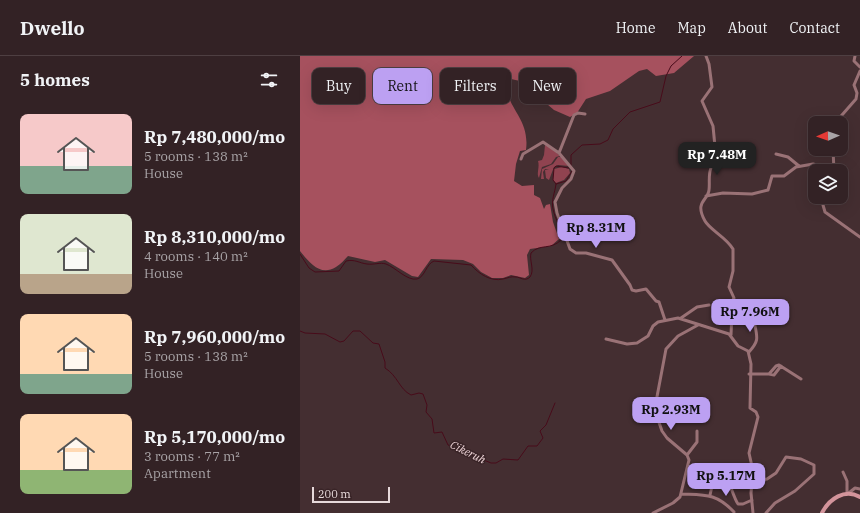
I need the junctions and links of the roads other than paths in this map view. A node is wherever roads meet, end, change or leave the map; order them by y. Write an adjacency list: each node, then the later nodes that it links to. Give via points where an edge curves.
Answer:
1 (706, 56): 12 (street, via 712,87 702,101 712,125 716,157 711,168)
2 (855, 56): 3 (street, via 854,61)
3 (860, 67)
4 (860, 71): 6 (street, via 854,85 856,99)
5 (585, 114): 7 (street, via 574,115)
6 (841, 116)
7 (559, 153): 9 (street, via 543,142 523,154); 18 (street, via 574,174 562,188 555,202 571,251 612,260 632,290 646,289 659,302)
8 (776, 154): 11 (street, via 788,157)
9 (521, 159)
10 (808, 165): 11 (street)
11 (799, 166): 12 (street, via 784,176 772,176 768,190 752,194 723,193)
12 (706, 196): 20 (street, via 700,204 704,219 734,249 729,285 734,298 730,306)
13 (823, 204): 14 (street, via 825,212)
14 (860, 237)
15 (709, 305): 17 (street, via 697,307)
16 (749, 310): 22 (street, via 756,313 754,324 757,333 756,343)
17 (681, 318): 18 (street); 19 (street)
18 (665, 320): 21 (street, via 655,324 648,336 637,342 627,344)
19 (699, 324): 20 (street); 26 (street, via 678,336 666,349 655,411 664,434)
20 (731, 335): 22 (street, via 738,346)
21 (606, 339)
22 (748, 352): 23 (street)
23 (749, 374): 24 (street, via 768,374 776,366 781,366); 28 (street, via 750,408 758,417 750,449)
24 (801, 379)
25 (697, 431): 26 (street, via 697,442)
26 (688, 454): 31 (street, via 689,464)
27 (843, 472): 30 (street)
28 (752, 481): 34 (street); 38 (street, via 772,476 786,457 801,459 814,466 814,474 795,491 775,503)
29 (860, 489): 30 (street, via 855,488)
30 (848, 492): 33 (street); 39 (street, via 830,502)
31 (681, 494): 32 (street); 36 (street, via 673,503)
32 (710, 495): 34 (street, via 715,473 724,473 738,504); 35 (street)
33 (860, 497)
34 (752, 500): 37 (street)
35 (734, 512)
36 (653, 513)
37 (754, 513)
38 (766, 513)
39 (822, 513)

